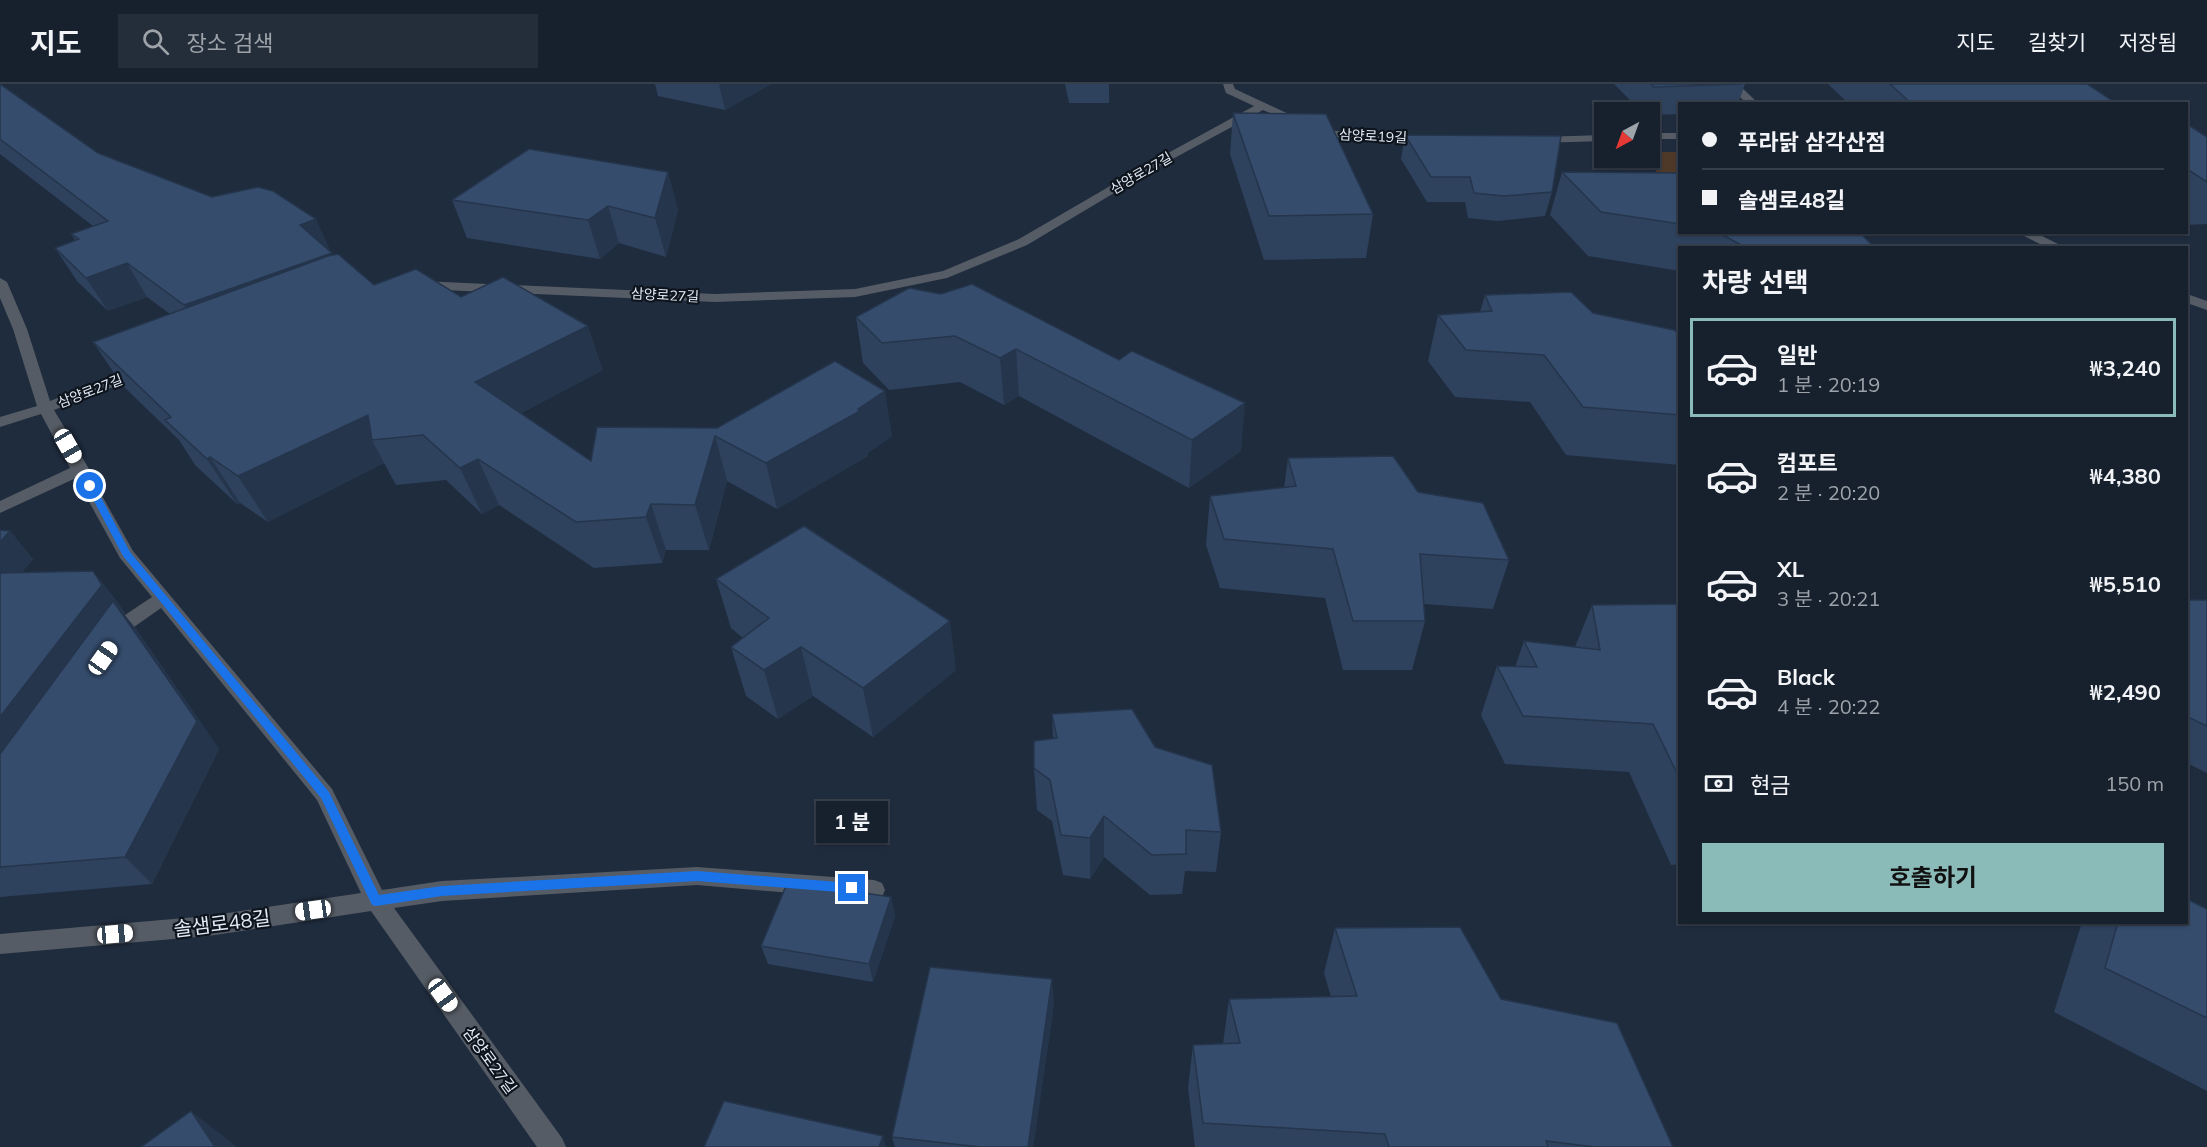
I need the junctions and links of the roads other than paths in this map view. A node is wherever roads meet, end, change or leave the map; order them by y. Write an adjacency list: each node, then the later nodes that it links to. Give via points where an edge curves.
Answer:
1 (1228, 84): 4 (street, 삼양로19길, via 1230,91)
2 (1732, 84): 3 (street)
3 (1752, 102)
4 (1262, 106): 9 (street, 삼양로19길, via 1321,133); 13 (street, 삼양로27길, via 1023,243 947,274 855,293 715,298)
5 (1678, 135): 6 (street)
6 (1660, 136)
7 (1594, 138): 8 (street)
8 (1525, 140)
9 (1445, 141)
10 (2027, 234): 11 (street)
11 (2055, 246)
12 (0, 282): 15 (street, 삼양로27길)
13 (402, 285)
14 (2188, 298): 16 (street)
15 (4, 302): 18 (street, 삼양로27길, via 20,329)
16 (2207, 306)
17 (153, 366): 18 (street, 삼양로27길)
18 (45, 408): 19 (street); 20 (street, 삼양로27길)
19 (0, 422)
20 (81, 469): 21 (street); 22 (street, 삼양로27길, via 126,554)
21 (0, 508)
22 (163, 598): 23 (street, via 128,622); 25 (street, 삼양로27길, via 325,795)
23 (108, 650)
24 (874, 890): 25 (street, 솔샘로48길, via 697,876 442,891)
25 (376, 901): 26 (street, 솔샘로48길, via 208,926); 27 (street, 삼양로27길)
26 (0, 944)
27 (553, 1147)

